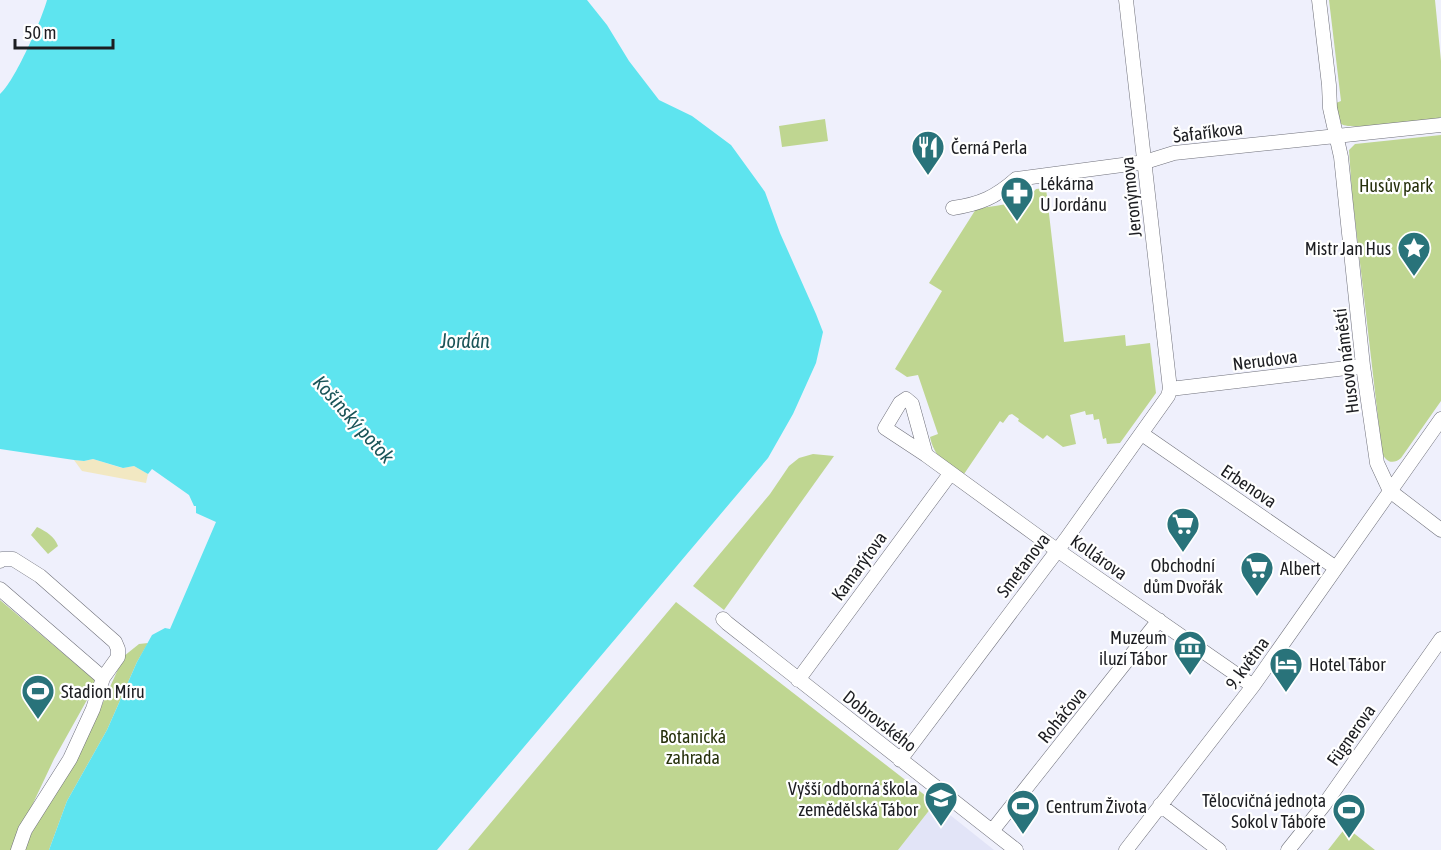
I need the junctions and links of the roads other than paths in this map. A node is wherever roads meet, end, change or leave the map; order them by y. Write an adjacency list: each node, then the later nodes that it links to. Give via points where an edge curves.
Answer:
1 (1126, 0): 5 (street, Jeronýmova)
2 (1319, 0): 4 (street, Husovo náměstí)
3 (1441, 125): 4 (street)
4 (1335, 135): 5 (street, Šafaříkova, via 1174,153); 7 (street, Husovo náměstí, via 1341,157)
5 (1145, 162): 6 (street, Šafaříkova, via 1016,179 986,200); 8 (street, Jeronýmova)
6 (953, 208)
7 (1364, 366): 8 (street, Nerudova); 13 (street, Husovo náměstí, via 1377,463)
8 (1170, 389): 10 (street, Smetanova)
9 (1441, 419): 13 (street)
10 (1142, 434): 15 (street, Smetanova); 17 (street, Erbenova)
11 (926, 456): 12 (street, Kollárova)
12 (950, 474): 15 (street, Kollárova); 23 (street, Kamarýtova)
13 (1390, 491): 14 (street); 17 (street, 9. května)
14 (1441, 530)
15 (1057, 549): 20 (street, Kollárova); 25 (street, Smetanova)
16 (0, 561): 22 (street, via 14,559 40,576 115,642 118,657)
17 (1336, 568): 24 (street, 9. května)
18 (0, 589): 22 (street)
19 (723, 619): 23 (street, Dobrovského)
20 (1160, 620): 24 (street, Kollárova); 27 (street, Roháčova)
21 (1441, 639): 32 (street, Fügnerova)
22 (104, 678): 28 (street, via 70,759 25,830)
23 (798, 680): 25 (street, Dobrovského)
24 (1253, 686): 26 (street, 9. května)
25 (900, 760): 27 (street, Dobrovského)
26 (1161, 805): 30 (street, 9. května); 31 (street)
27 (992, 831): 29 (street, Dobrovského)
28 (18, 850)
29 (1016, 850)
30 (1126, 850)
31 (1219, 850)
32 (1288, 850)

